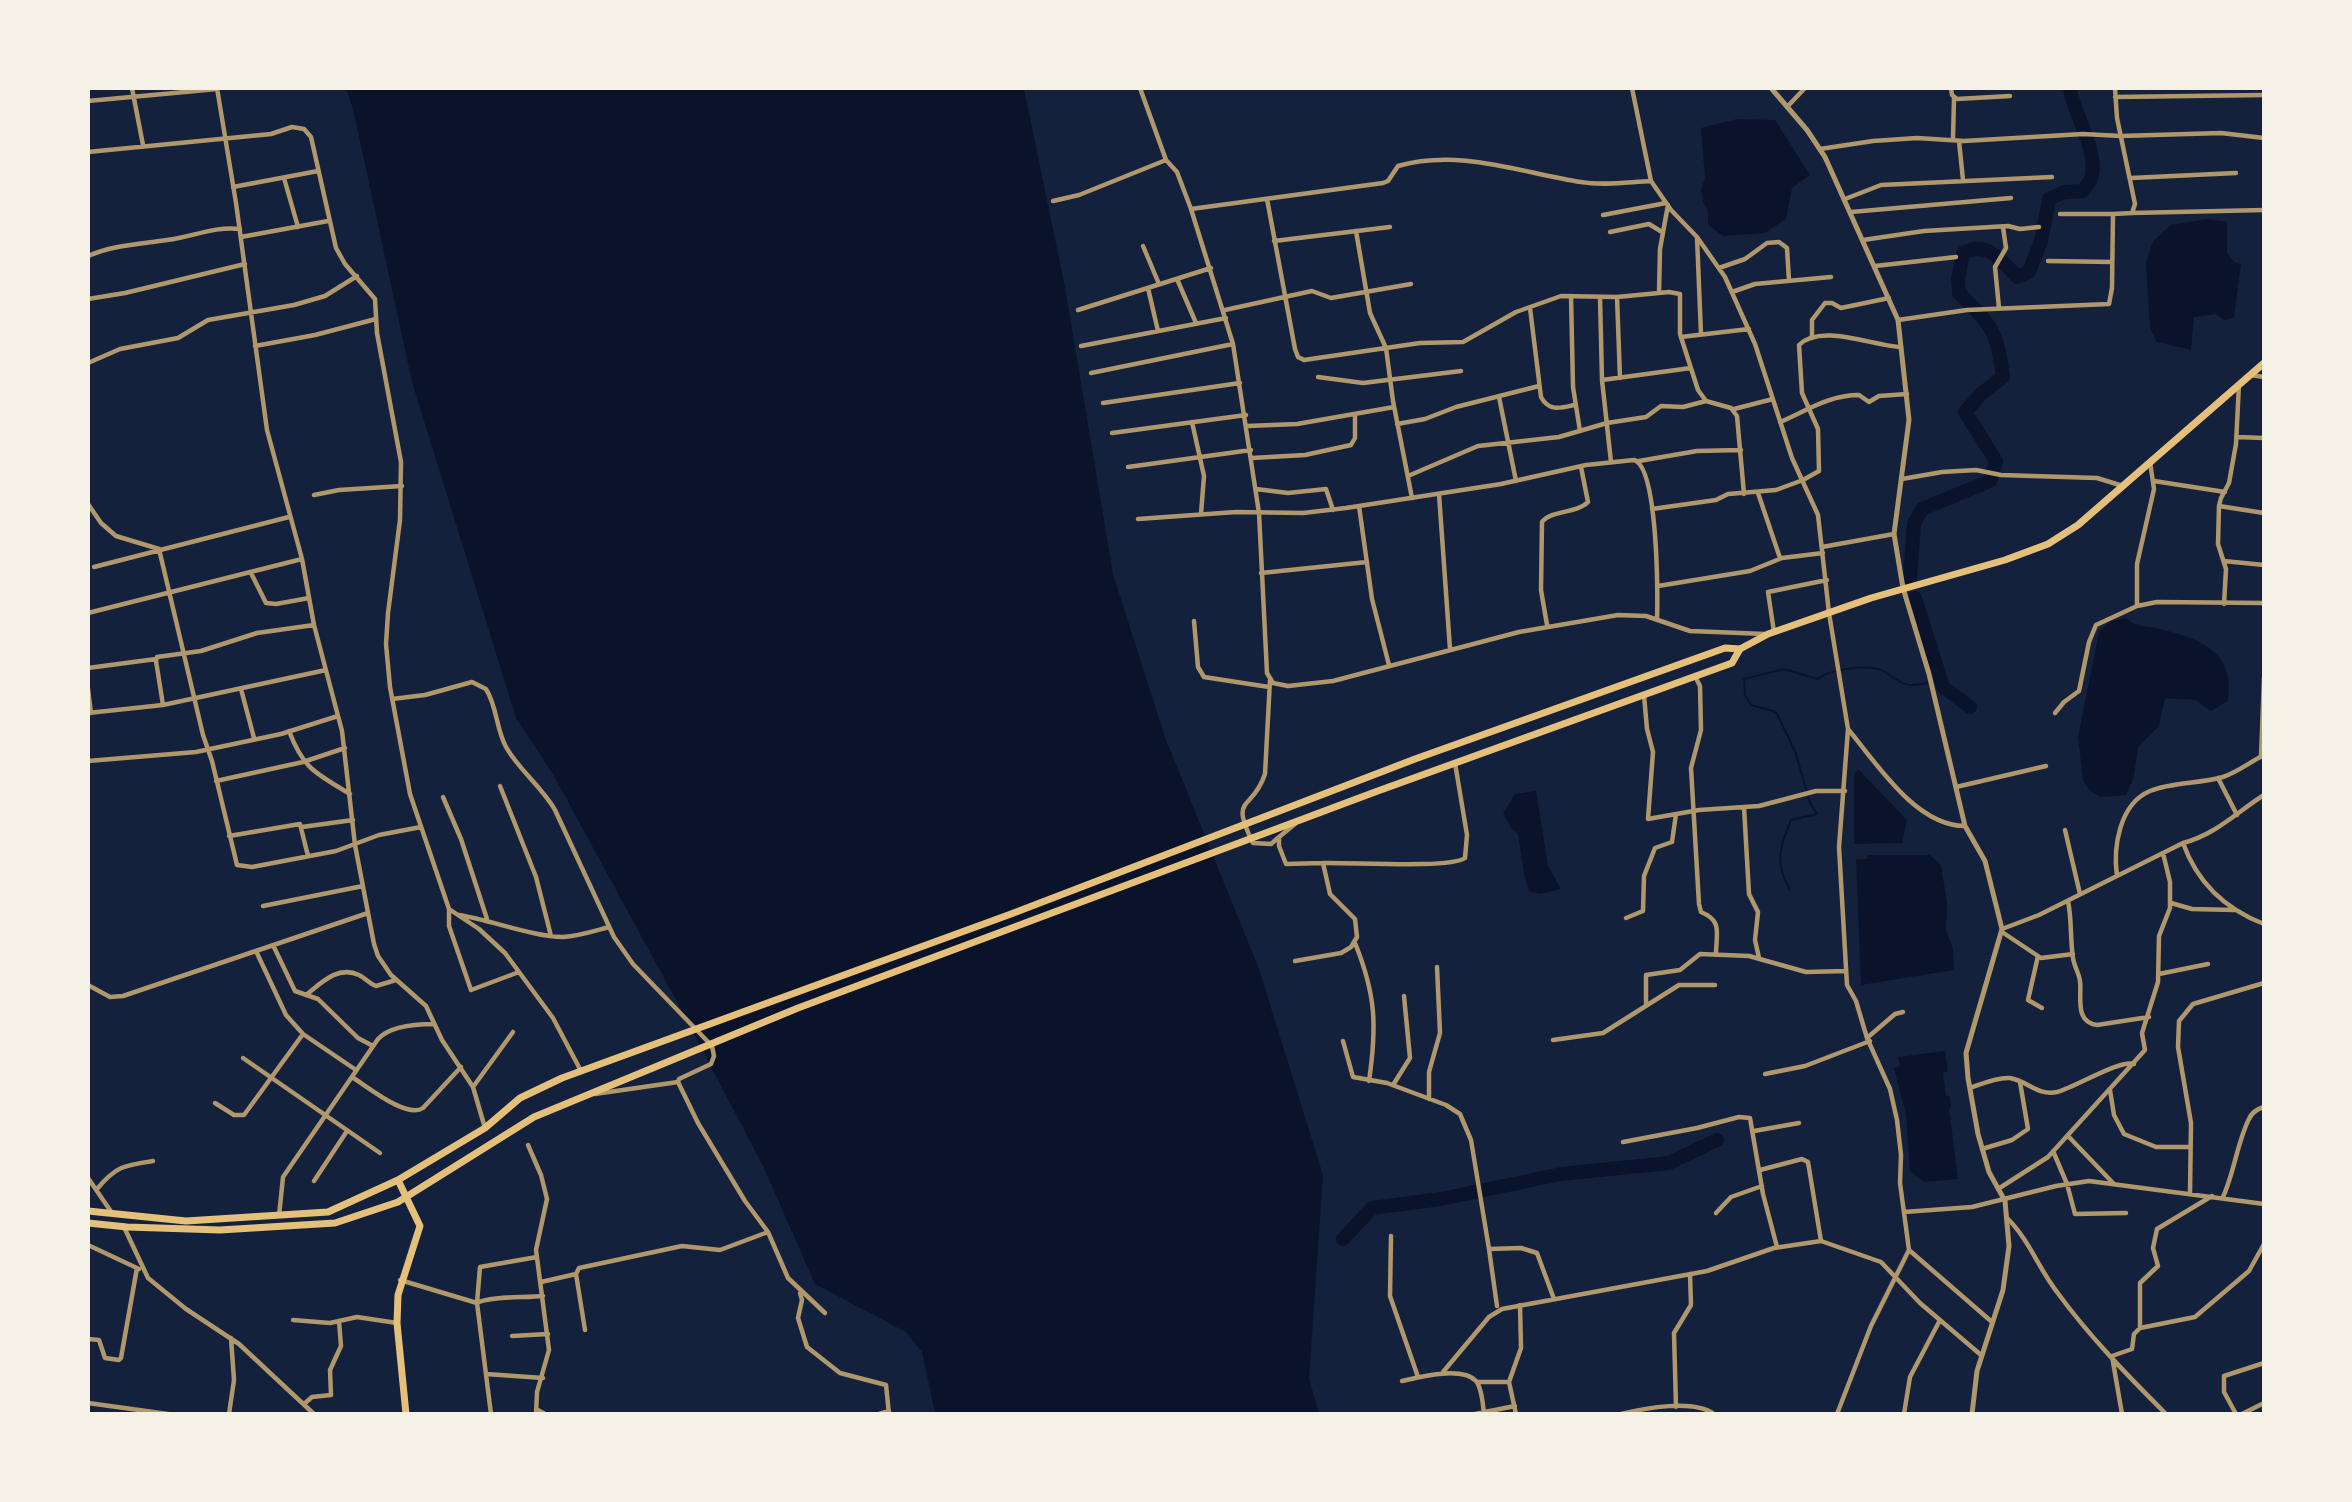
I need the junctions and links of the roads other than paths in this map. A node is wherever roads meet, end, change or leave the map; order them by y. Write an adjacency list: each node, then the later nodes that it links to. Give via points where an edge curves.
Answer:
1 (132, 88): 10 (street)
2 (1140, 88): 24 (street)
3 (1632, 88): 31 (street)
4 (1770, 88): 15 (street)
5 (1804, 88): 15 (street)
6 (1952, 88): 12 (street)
7 (2115, 88): 13 (street)
8 (217, 89): 10 (street); 17 (street)
9 (2264, 95): 13 (street)
10 (133, 96): 14 (street); 21 (street)
11 (2010, 96): 12 (street)
12 (1954, 98): 19 (street)
13 (2115, 98): 16 (street)
14 (88, 101)
15 (1787, 107): 22 (street)
16 (2121, 136): 18 (street, via 2221,133); 20 (street, via 2083,134); 29 (street)
17 (225, 137): 21 (street); 25 (street, via 271,134 292,127 304,129 311,137); 32 (street)
18 (2264, 138)
19 (1953, 139): 20 (street); 22 (street, via 1893,139)
20 (1959, 141): 30 (street)
21 (143, 145): 23 (street)
22 (1820, 149): 35 (street)
23 (88, 152)
24 (1166, 159): 36 (street, via 1080,195); 38 (street, via 1177,172)
25 (318, 171): 28 (street); 45 (street)
26 (2236, 172): 29 (street)
27 (2052, 177): 30 (street)
28 (284, 178): 32 (street); 47 (street)
29 (2131, 178): 41 (street, via 2135,196)
30 (1963, 180): 35 (street, via 1881,185)
31 (1651, 181): 34 (street, via 1593,183 1482,162 1430,161 1398,166 1383,183); 37 (street)
32 (233, 187): 50 (street)
33 (2011, 198): 40 (street)
34 (1267, 199): 38 (street); 57 (street)
35 (1845, 199): 40 (street)
36 (1053, 201)
37 (1667, 204): 44 (street); 53 (street); 55 (street)
38 (1191, 209): 65 (street)
39 (2264, 210): 41 (street)
40 (1851, 212): 56 (street)
41 (2132, 213): 43 (street)
42 (2060, 214): 43 (street)
43 (2113, 214): 62 (street)
44 (1604, 216)
45 (328, 221): 47 (street); 67 (street, via 339,255)
46 (1390, 226): 51 (street)
47 (298, 227): 54 (street)
48 (2003, 227): 49 (street); 56 (street); 84 (street, via 2006,248 1996,263 1995,281)
49 (2039, 228)
50 (240, 230): 54 (street); 59 (street, via 210,229)
51 (1356, 231): 57 (street); 74 (street)
52 (1610, 232): 53 (street, via 1649,224)
53 (1662, 232): 75 (street)
54 (241, 237): 63 (street)
55 (1697, 237): 66 (street); 94 (street)
56 (1863, 240): 64 (street)
57 (1274, 241): 80 (street)
58 (1143, 246): 71 (street)
59 (88, 256)
60 (1956, 257): 64 (street)
61 (2048, 261): 62 (street)
62 (2112, 262): 84 (street, via 2111,300 2106,306)
63 (245, 264): 82 (street); 87 (street)
64 (1875, 266): 81 (street)
65 (1211, 268): 69 (street); 86 (street)
66 (1719, 268): 70 (street, via 1745,259 1767,243 1779,242 1787,248); 76 (street)
67 (357, 276): 87 (street, via 325,296); 89 (street, via 375,299)
68 (1831, 277): 70 (street)
69 (1177, 279): 71 (street); 91 (street)
70 (1789, 281): 76 (street)
71 (1159, 284): 73 (street)
72 (1411, 284): 74 (street)
73 (1148, 288): 85 (street); 93 (street)
74 (1366, 291): 80 (street, via 1330,298 1312,291); 101 (street, via 1372,320)
75 (1659, 292): 79 (street); 95 (street, via 1680,294)
76 (1731, 292): 92 (street)
77 (1571, 296): 78 (street); 83 (street); 121 (street)
78 (1600, 297): 79 (street); 112 (street)
79 (1617, 297): 110 (street)
80 (1284, 298): 86 (street); 101 (street, via 1300,359)
81 (1889, 298): 90 (street); 96 (street, via 1841,308 1825,303 1812,320)
82 (88, 300)
83 (1530, 308): 101 (street, via 1487,326 1463,342); 115 (street)
84 (1999, 308): 90 (street)
85 (1078, 310)
86 (1225, 310): 88 (street)
87 (251, 313): 98 (street); 102 (street, via 208,320 178,338 120,349)
88 (1227, 318): 91 (street); 97 (street)
89 (376, 319): 98 (street); 151 (street)
90 (1898, 320): 100 (street)
91 (1196, 324): 93 (street)
92 (1749, 329): 94 (street); 118 (street)
93 (1158, 331): 99 (street)
94 (1701, 334): 95 (street)
95 (1680, 337): 104 (street)
96 (1812, 338): 100 (street, via 1837,336); 123 (street, via 1799,345 1801,388)
97 (1233, 344): 106 (street); 113 (street)
98 (255, 346): 169 (street, via 267,430)
99 (1081, 346)
100 (1901, 347): 116 (street)
101 (1386, 348): 111 (street)
102 (88, 363)
103 (2264, 363): 107 (main road)
104 (1690, 368): 110 (street); 119 (street)
105 (1461, 371): 111 (street)
106 (1091, 373)
107 (2250, 375): 109 (street); 114 (main road)
108 (1318, 377): 111 (street, via 1364,383)
109 (2264, 377)
110 (1620, 378): 112 (street)
111 (1389, 379): 122 (street)
112 (1602, 381): 129 (street)
113 (1240, 383): 120 (street); 126 (street)
114 (2239, 384): 134 (street); 143 (main road)
115 (1539, 386): 117 (street); 121 (street, via 1548,406)
116 (1907, 394): 123 (street, via 1879,396 1869,402 1855,395); 147 (street, via 1908,429)
117 (1499, 397): 130 (street); 136 (street)
118 (1773, 399): 124 (street); 128 (street)
119 (1706, 401): 124 (street); 129 (street, via 1683,407 1662,406 1646,417)
120 (1103, 403)
121 (1574, 405): 132 (street)
122 (1394, 407): 125 (street); 130 (street)
123 (1808, 408): 128 (street); 148 (street, via 1817,426 1821,467)
124 (1734, 409): 138 (street)
125 (1355, 414): 131 (street, via 1297,424); 140 (street, via 1355,438 1351,445 1305,455)
126 (1246, 415): 127 (street); 131 (street)
127 (1192, 422): 133 (street); 139 (street)
128 (1780, 422): 148 (street)
129 (1607, 423): 132 (street); 142 (street)
130 (1397, 424): 146 (street)
131 (1247, 426): 137 (street)
132 (1580, 431): 136 (street)
133 (1112, 433)
134 (2237, 437): 135 (street); 154 (street)
135 (2264, 438)
136 (1506, 443): 146 (street, via 1466,450); 149 (street)
137 (1251, 450): 139 (street); 140 (street)
138 (1741, 450): 141 (street, via 1697,451); 157 (street)
139 (1199, 457): 145 (street); 168 (street, via 1205,481)
140 (1252, 458): 153 (street)
141 (1639, 461): 142 (street); 163 (street, via 1646,475)
142 (1611, 462): 144 (street)
143 (2150, 462): 150 (street); 152 (main road)
144 (1581, 466): 149 (street); 196 (street, via 1588,502 1542,522 1541,590)
145 (1128, 467)
146 (1408, 476): 159 (street)
147 (1902, 479): 152 (street, via 1951,471 1990,471 1998,475 2097,478); 171 (street)
148 (1803, 480): 155 (street); 172 (street, via 1818,515)
149 (1516, 481): 156 (street)
150 (2154, 481): 154 (street); 190 (street, via 2137,564)
151 (402, 486): 158 (street); 213 (street, via 387,622)
152 (2123, 486): 185 (main road, via 2079,525 2048,544)
153 (1256, 489): 164 (street, via 1288,494 1326,489); 166 (street)
154 (2225, 492): 162 (street)
155 (1758, 493): 157 (street); 175 (street)
156 (1439, 494): 159 (street); 198 (street)
157 (1744, 494): 163 (street)
158 (314, 495)
159 (1412, 498): 161 (street)
160 (88, 504): 165 (street)
161 (1359, 506): 164 (street); 178 (street)
162 (2219, 506): 167 (street); 177 (street, via 2218,544)
163 (1652, 509): 184 (street)
164 (1333, 510): 166 (street)
165 (91, 513): 173 (street, via 116,536)
166 (1258, 513): 168 (street); 182 (street)
167 (2264, 513)
168 (1201, 514): 170 (street)
169 (289, 517): 173 (street); 176 (street)
170 (1138, 519)
171 (1894, 534): 172 (street); 185 (street)
172 (1822, 547): 174 (street)
173 (159, 549): 180 (street); 186 (street)
174 (1823, 553): 175 (street); 183 (street)
175 (1780, 558): 184 (street, via 1750,571)
176 (302, 559): 181 (street); 187 (street)
177 (2224, 561): 179 (street); 189 (street)
178 (1367, 562): 182 (street); 202 (street)
179 (2264, 565)
180 (94, 567)
181 (251, 573): 186 (street); 187 (street, via 266,603)
182 (1261, 573): 207 (street)
183 (1827, 580): 192 (street); 197 (street, via 1768,592)
184 (1658, 586): 193 (street)
185 (1903, 588): 192 (main road); 231 (street)
186 (170, 594): 191 (street); 200 (street)
187 (309, 598): 195 (street)
188 (2264, 603): 189 (street)
189 (2224, 604): 190 (street, via 2157,602)
190 (2137, 606): 216 (street, via 2096,625 2090,635 2079,691)
191 (88, 613)
192 (1829, 613): 197 (main road); 218 (street)
193 (1657, 620): 196 (street, via 1628,614); 197 (street, via 1690,631)
194 (1194, 621): 208 (street, via 1198,666 1204,677)
195 (314, 625): 200 (street, via 257,633 201,651); 204 (street)
196 (1547, 626): 198 (street)
197 (1771, 633): 199 (main road)
198 (1450, 649): 202 (street)
199 (1740, 649): 205 (main road, via 1731,663); 305 (main road, via 1725,648 1338,787 1011,914)
200 (184, 652): 201 (street); 212 (street)
201 (156, 659): 203 (street); 214 (street)
202 (1389, 665): 207 (street, via 1317,683 1288,686)
203 (88, 668)
204 (326, 670): 210 (street); 217 (street)
205 (1695, 676): 211 (main road); 239 (street, via 1700,686 1701,720 1691,768)
206 (2264, 678): 223 (street)
207 (1270, 680): 208 (street)
208 (1269, 687): 249 (street, via 1265,774 1242,807 1241,819 1253,843 1271,844)
209 (88, 689): 215 (street)
210 (241, 689): 212 (street); 220 (street)
211 (1644, 694): 226 (main road); 240 (street, via 1653,752 1647,817 1651,820)
212 (194, 699): 214 (street); 222 (street)
213 (392, 699): 246 (street); 268 (street, via 472,682 486,689 506,746 546,794)
214 (163, 705): 215 (street)
215 (90, 713)
216 (2055, 713)
217 (338, 716): 219 (street); 221 (street)
218 (1848, 729): 232 (street); 244 (street, via 1912,803 1936,821)
219 (290, 731): 220 (street); 225 (street)
220 (254, 738): 222 (street)
221 (345, 748): 225 (street); 233 (street)
222 (208, 749): 224 (street); 229 (street)
223 (2262, 756): 228 (street)
224 (88, 761)
225 (303, 762): 229 (street); 233 (street)
226 (1455, 763): 243 (main road); 254 (street, via 1467,835 1465,858 1428,863)
227 (2046, 766): 231 (street)
228 (2218, 778): 241 (street); 255 (street, via 2155,789 2138,798 2126,814 2120,832 2115,858)
229 (216, 781): 248 (street)
230 (500, 786): 270 (street, via 536,877)
231 (1956, 787): 244 (street)
232 (1845, 791): 238 (street, via 1812,792); 281 (street, via 1839,847)
233 (350, 794): 242 (street)
234 (2264, 795): 236 (street)
235 (443, 797): 266 (street)
236 (2255, 801): 237 (street); 241 (street)
237 (2264, 804)
238 (1744, 807): 239 (street); 277 (street, via 1749,894 1758,912 1755,940)
239 (1696, 811): 240 (street); 275 (street, via 1699,904 1701,912 1716,920)
240 (1677, 814): 265 (street, via 1672,842 1655,848 1647,865 1643,910)
241 (2238, 815): 250 (street, via 2198,839)
242 (353, 820): 245 (street); 251 (street)
243 (1297, 822): 249 (street); 316 (main road, via 798,1008)
244 (1965, 826): 269 (street, via 1985,861)
245 (302, 827): 248 (street, via 296,824); 253 (street)
246 (421, 827): 251 (street, via 379,835); 261 (street)
247 (2065, 830): 257 (street)
248 (229, 836): 253 (street, via 240,867)
249 (1279, 837): 254 (street, via 1287,864)
250 (2183, 843): 252 (street); 262 (street, via 2199,877)
251 (355, 845): 253 (street); 256 (street)
252 (2163, 853): 255 (street); 259 (street)
253 (308, 856)
254 (1323, 863): 271 (street, via 1330,894 1355,919)
255 (2117, 876): 257 (street)
256 (363, 886): 260 (street); 263 (street)
257 (2080, 894): 258 (street)
258 (2068, 901): 269 (street); 274 (street)
259 (2171, 903): 262 (street, via 2192,909); 283 (street, via 2159,936)
260 (262, 906)
261 (449, 909): 264 (street); 282 (street, via 448,926 471,990)
262 (2234, 910): 267 (street)
263 (368, 913): 272 (street); 284 (street, via 378,956)
264 (456, 915): 266 (street); 282 (street, via 485,933)
265 (1626, 918)
266 (487, 919): 270 (street)
267 (2264, 924)
268 (609, 927): 270 (street, via 578,935); 310 (street, via 633,964 712,1046 711,1064)
269 (2002, 931): 276 (street); 314 (street, via 1967,1046)
270 (551, 936)
271 (1355, 943): 278 (street, via 1341,953); 309 (street, via 1371,984 1374,1041)
272 (273, 945): 273 (street); 288 (street, via 295,991)
273 (256, 951): 286 (street, via 123,996 110,997); 296 (street, via 282,1010)
274 (2073, 954): 276 (street); 293 (street, via 2080,982 2081,1011 2089,1023 2097,1026)
275 (1716, 955): 277 (street); 290 (street, via 1700,954 1680,970 1646,975)
276 (2038, 956): 291 (street, via 2028,1000)
277 (1759, 958): 281 (street, via 1806,972)
278 (1295, 961)
279 (2208, 964): 283 (street)
280 (1437, 967): 317 (street, via 1440,1033 1430,1072)
281 (1846, 971): 297 (street, via 1847,985)
282 (519, 972): 305 (street, via 553,1018)
283 (2159, 974): 293 (street)
284 (396, 980): 288 (street, via 376,986 360,975 342,972); 294 (street, via 420,998)
285 (2264, 983): 328 (street, via 2193,1004 2181,1016 2178,1041 2190,1107)
286 (88, 985)
287 (1715, 985): 290 (street, via 1679,985)
288 (306, 995): 300 (street, via 318,999 358,1038)
289 (1404, 996): 312 (street, via 1410,1058)
290 (1646, 1006): 298 (street, via 1603,1033)
291 (2042, 1008)
292 (1903, 1012): 297 (street, via 1895,1014)
293 (2148, 1017): 302 (street, via 2142,1037 2145,1050)
294 (434, 1024): 300 (street, via 386,1032); 303 (street)
295 (513, 1032): 313 (street)
296 (303, 1034): 304 (street); 308 (street)
297 (1869, 1039): 306 (street, via 1805,1066); 349 (street, via 1890,1089 1897,1120)
298 (1553, 1040)
299 (1343, 1041): 309 (street, via 1350,1073)
300 (373, 1046): 304 (street)
301 (243, 1058): 308 (street)
302 (2134, 1064): 311 (street, via 2125,1062 2051,1093); 315 (street)
303 (461, 1067): 307 (street, via 416,1112 405,1110); 313 (street)
304 (356, 1070): 307 (street)
305 (581, 1071): 322 (main road, via 520,1098)
306 (1765, 1074)
307 (352, 1077): 320 (street)
308 (272, 1078): 318 (street, via 244,1115 234,1115); 320 (street)
309 (1369, 1081): 312 (street)
310 (678, 1082): 316 (street); 357 (street, via 698,1123)
311 (2020, 1082): 314 (street, via 2006,1078); 329 (street, via 2026,1131 2012,1140)
312 (1393, 1085): 317 (street)
313 (473, 1087): 322 (street)
314 (1970, 1088): 329 (street)
315 (2110, 1090): 325 (street); 328 (street, via 2114,1115 2124,1134 2156,1148)
316 (587, 1095): 345 (main road, via 534,1117)
317 (1429, 1099): 363 (street, via 1451,1107 1468,1130)
318 (215, 1102)
319 (2264, 1107): 344 (street, via 2249,1119)
320 (324, 1116): 323 (street); 353 (street, via 280,1182)
321 (1799, 1124): 324 (street)
322 (485, 1128): 335 (main road)
323 (347, 1131): 331 (street); 336 (street)
324 (1754, 1131): 326 (street, via 1750,1118 1744,1116); 333 (street)
325 (2068, 1136): 330 (street); 337 (street)
326 (1623, 1142)
327 (528, 1145): 365 (street, via 542,1175 547,1199)
328 (2190, 1147): 342 (street)
329 (1982, 1149): 341 (street)
330 (2054, 1151): 338 (street); 341 (street)
331 (380, 1153)
332 (153, 1161): 340 (street, via 113,1170)
333 (1761, 1170): 339 (street); 359 (street, via 1802,1159 1808,1162)
334 (88, 1178): 340 (street)
335 (399, 1180): 345 (main road); 353 (main road, via 328,1212)
336 (314, 1181)
337 (2113, 1183): 338 (street); 342 (street)
338 (2067, 1184): 346 (street); 352 (street, via 2075,1214)
339 (1762, 1186): 351 (street, via 1731,1197); 362 (street)
340 (97, 1189): 350 (street)
341 (1998, 1189): 346 (street)
342 (2190, 1193): 343 (street)
343 (2212, 1196): 344 (street); 385 (street, via 2157,1229 2153,1243 2158,1266 2140,1283)
344 (2223, 1197): 347 (street)
345 (407, 1199): 356 (main road, via 335,1223 220,1230); 371 (main road, via 420,1226)
346 (2005, 1201): 349 (street); 354 (street)
347 (2264, 1204)
348 (88, 1211): 350 (main road)
349 (1904, 1212): 364 (street)
350 (112, 1213): 353 (main road, via 186,1221)
351 (1716, 1213)
352 (2126, 1213)
353 (279, 1216)
354 (2008, 1219): 383 (street, via 2004,1283); 392 (street, via 2024,1237 2074,1316)
355 (88, 1223): 356 (main road)
356 (124, 1227): 367 (street)
357 (768, 1232): 368 (street, via 720,1250 682,1246 581,1267); 373 (street, via 788,1278)
358 (1391, 1236): 397 (street, via 1389,1291)
359 (1821, 1241): 362 (street); 370 (street, via 1881,1262)
360 (2264, 1244): 385 (street, via 2249,1271 2195,1317)
361 (88, 1245): 366 (street)
362 (1777, 1247): 369 (street)
363 (1489, 1249): 375 (street, via 1521,1248 1537,1253); 378 (street)
364 (1909, 1250): 370 (street); 383 (street)
365 (537, 1257): 372 (street); 376 (street, via 480,1267)
366 (136, 1268): 367 (street); 390 (street, via 121,1358 105,1358 99,1340)
367 (144, 1272): 389 (street, via 176,1302)
368 (576, 1274): 372 (street); 386 (street)
369 (1690, 1274): 375 (street); 405 (street, via 1691,1305 1674,1333)
370 (1897, 1276): 381 (street); 420 (street, via 1871,1326)
371 (400, 1280): 376 (street); 384 (main road)
372 (540, 1282): 374 (street)
373 (799, 1291): 379 (street); 407 (street, via 802,1300 798,1318 807,1347 840,1373 886,1385)
374 (543, 1296): 376 (street, via 488,1298); 387 (street)
375 (1554, 1299): 377 (street)
376 (477, 1303): 395 (street)
377 (1520, 1305): 394 (street, via 1489,1317); 400 (street, via 1521,1348)
378 (1497, 1306)
379 (825, 1313)
380 (293, 1320): 382 (street)
381 (1940, 1320): 391 (street); 421 (street, via 1910,1377)
382 (339, 1321): 384 (street, via 357,1317); 403 (street, via 341,1346 330,1370 330,1395 312,1396)
383 (1992, 1322): 391 (street)
384 (397, 1323): 411 (main road)
385 (2140, 1328): 392 (street, via 2134,1334 2132,1349)
386 (585, 1330)
387 (548, 1334): 388 (street); 396 (street)
388 (512, 1336)
389 (231, 1338): 403 (street); 409 (street, via 234,1380)
390 (88, 1339)
391 (1981, 1355): 422 (street)
392 (2112, 1356): 423 (street); 424 (street)
393 (2264, 1364): 425 (street, via 2224,1376 2224,1392)
394 (1443, 1372): 397 (street); 399 (street)
395 (486, 1374): 396 (street); 412 (street)
396 (543, 1377): 406 (street)
397 (1418, 1377): 398 (street)
398 (1402, 1380)
399 (1477, 1382): 400 (street); 416 (street)
400 (1509, 1382): 404 (street)
401 (88, 1403): 408 (street)
402 (2264, 1403): 426 (street)
403 (304, 1404): 410 (street)
404 (1515, 1406): 416 (street); 417 (street)
405 (1677, 1407): 418 (street); 419 (street)
406 (536, 1411): 413 (street)
407 (890, 1412): 414 (street)
408 (168, 1413)
409 (230, 1413)
410 (315, 1413)
411 (406, 1413)
412 (491, 1413)
413 (546, 1413)
414 (879, 1413)
415 (1475, 1413): 416 (street)
416 (1484, 1413)
417 (1516, 1413)
418 (1621, 1413)
419 (1714, 1413)
420 (1838, 1413)
421 (1904, 1413)
422 (1972, 1413)
423 (2122, 1413)
424 (2166, 1413)
425 (2236, 1413)
426 (2242, 1413)

